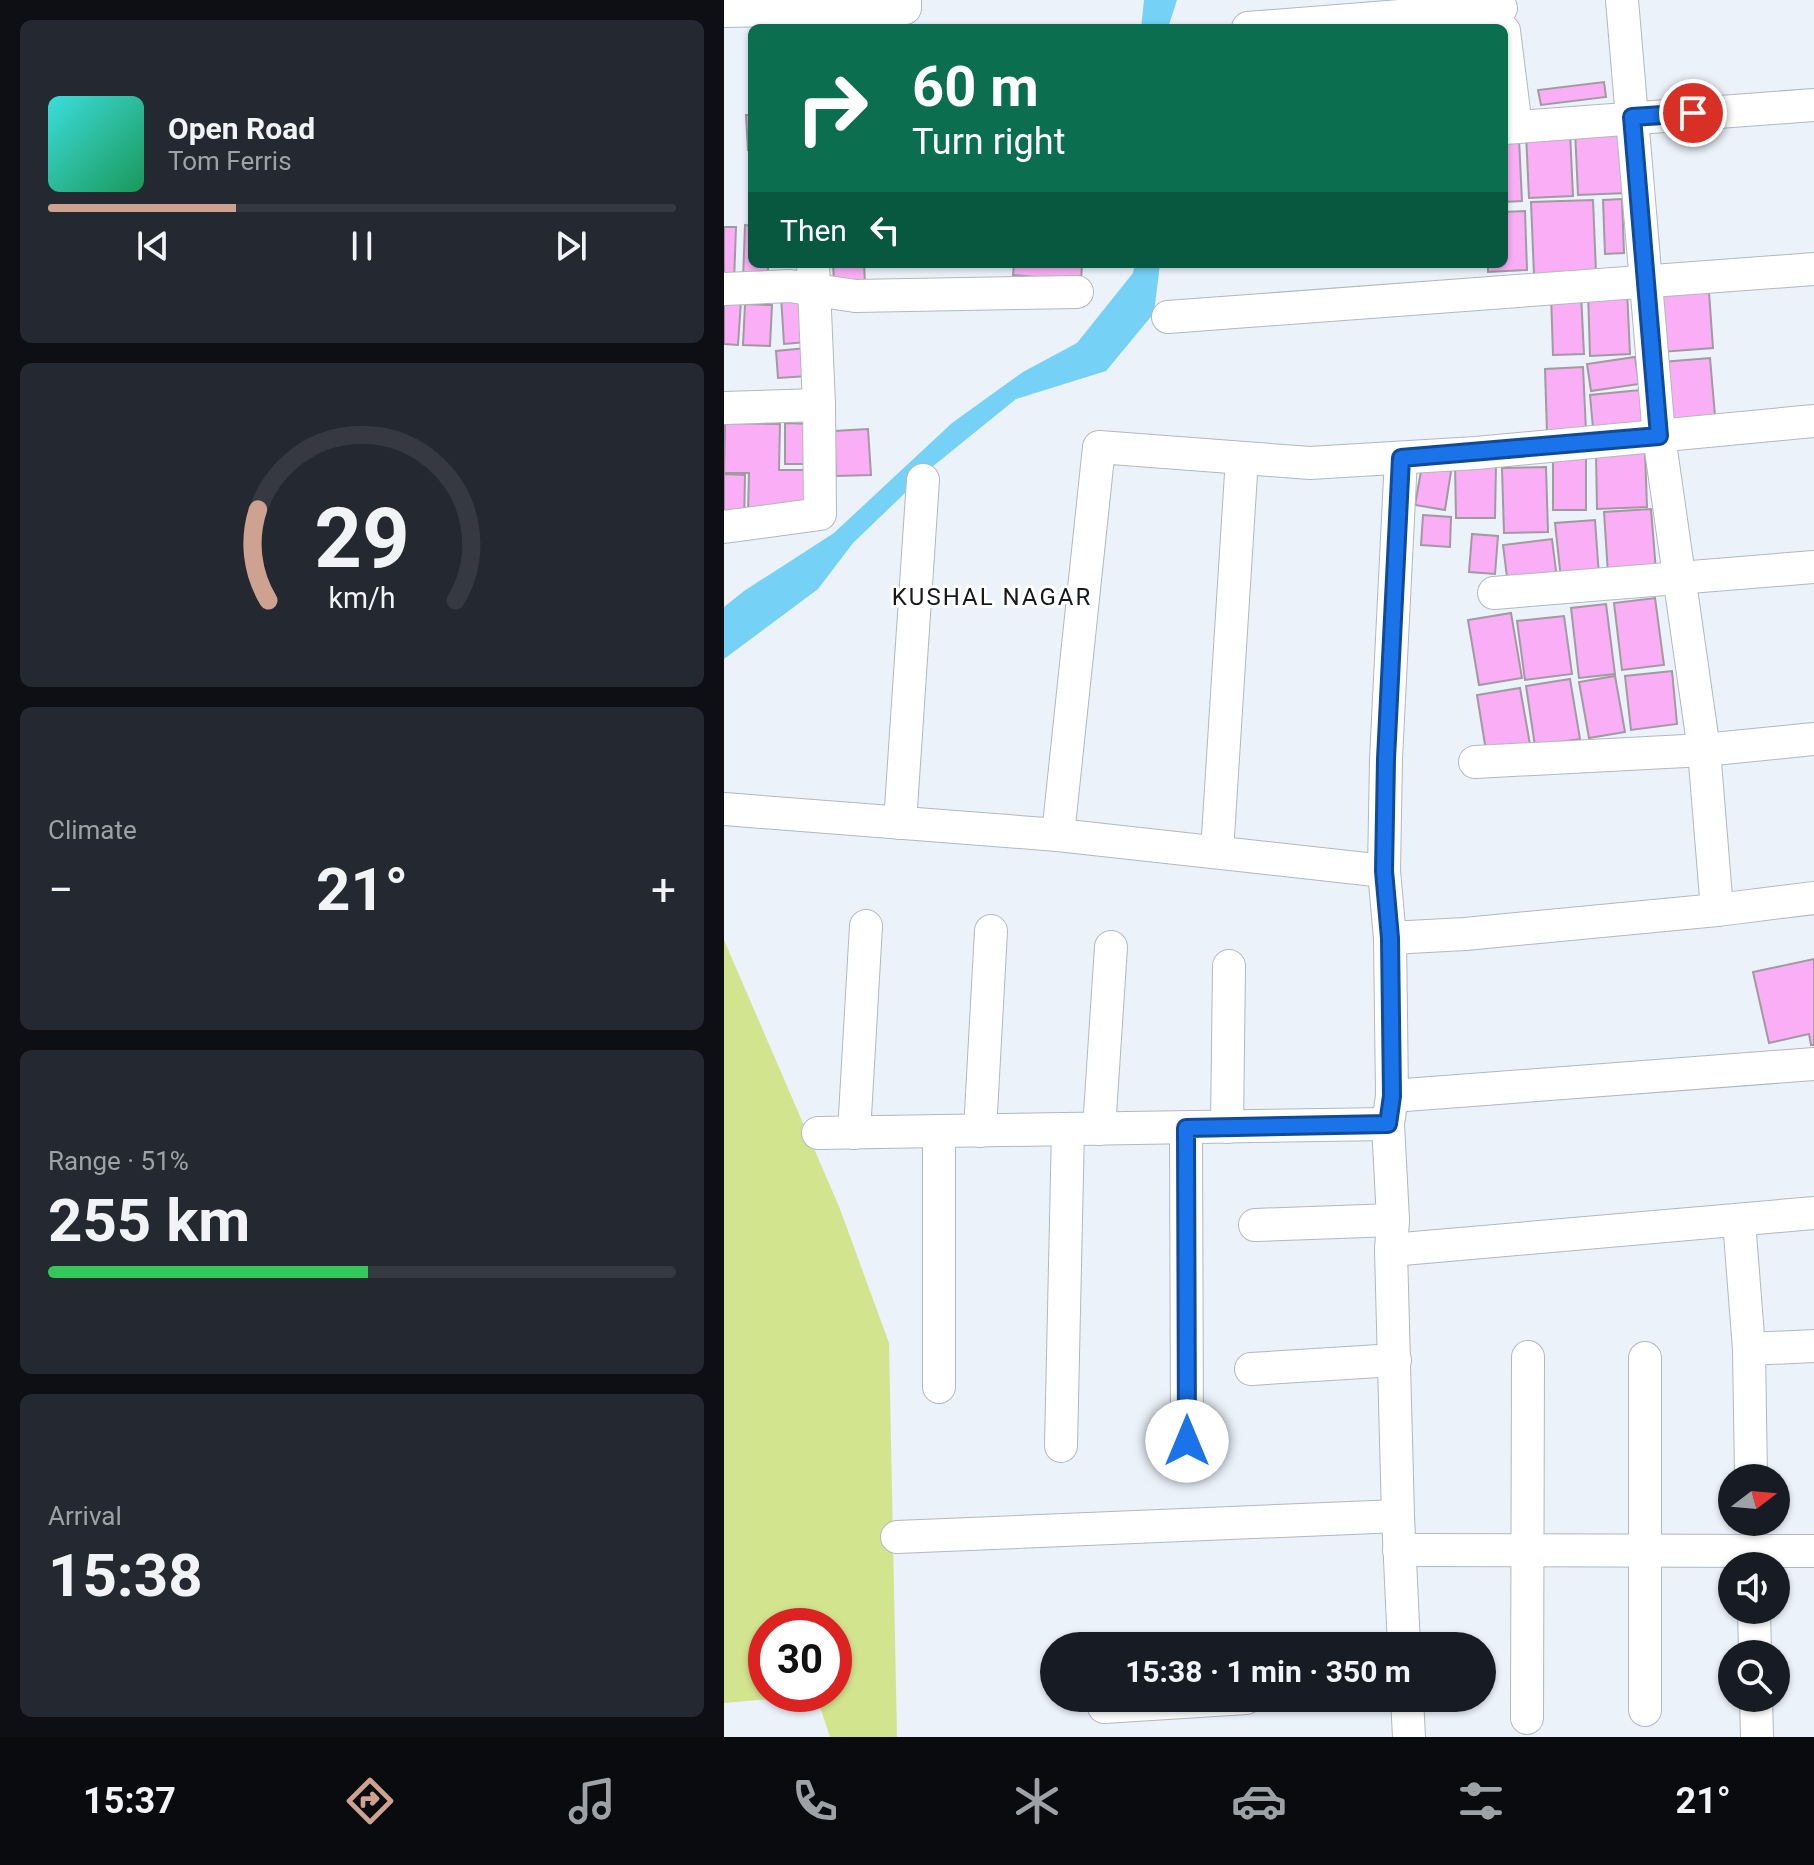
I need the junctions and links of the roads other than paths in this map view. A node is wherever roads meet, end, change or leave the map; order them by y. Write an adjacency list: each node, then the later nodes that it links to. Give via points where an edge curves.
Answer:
1 (905, 0): 5 (street, via 905,8)
2 (1622, 0): 9 (street)
3 (724, 11): 5 (street)
4 (1502, 17): 6 (street)
5 (804, 18)
6 (1340, 24)
7 (1508, 94): 10 (street)
8 (1814, 105): 9 (street)
9 (1632, 117): 10 (street); 13 (street)
10 (1510, 127)
11 (1814, 269): 13 (street)
12 (813, 277): 14 (street, via 790,286); 15 (street, via 855,296); 17 (street)
13 (1646, 281): 16 (street); 20 (street)
14 (724, 289)
15 (1077, 292)
16 (1168, 317)
17 (819, 405): 18 (street); 24 (street, via 820,514)
18 (724, 408)
19 (1814, 421): 20 (street)
20 (1659, 436): 22 (street); 26 (street)
21 (1242, 458): 22 (street, via 1310,463); 33 (street, via 1099,447); 34 (street)
22 (1401, 458): 35 (street)
23 (923, 480): 32 (street)
24 (724, 527)
25 (1814, 567): 26 (street)
26 (1679, 580): 27 (street); 29 (street)
27 (1494, 593)
28 (1814, 739): 29 (street)
29 (1704, 750): 30 (street); 37 (street)
30 (1475, 762)
31 (724, 809): 32 (street)
32 (900, 823): 33 (street)
33 (1058, 835): 34 (street)
34 (1217, 852): 35 (street)
35 (1384, 871): 40 (street)
36 (1814, 898): 37 (street)
37 (1717, 910): 40 (street)
38 (866, 926): 51 (street)
39 (991, 931): 48 (street)
40 (1390, 938): 44 (street)
41 (1111, 947): 47 (street)
42 (1229, 966): 45 (street)
43 (1814, 1064): 44 (street)
44 (1390, 1110): 45 (street); 55 (street)
45 (1227, 1127): 46 (street)
46 (1186, 1128): 47 (street); 63 (street)
47 (1084, 1129): 48 (street); 64 (street)
48 (980, 1131): 49 (street)
49 (939, 1132): 51 (street); 62 (street)
50 (818, 1133): 51 (street)
51 (854, 1133)
52 (1814, 1213): 53 (street)
53 (1739, 1221): 55 (street); 57 (street)
54 (1255, 1225): 55 (street)
55 (1392, 1235): 60 (street)
56 (1814, 1346): 57 (street)
57 (1749, 1349): 65 (street)
58 (1528, 1357): 72 (street)
59 (1645, 1358): 69 (street)
60 (1395, 1360): 61 (street); 66 (street)
61 (1251, 1369)
62 (939, 1387)
63 (1187, 1441)
64 (1061, 1446)
65 (1751, 1464)
66 (1398, 1516): 67 (street); 70 (street)
67 (897, 1537)
68 (1753, 1546): 69 (street); 71 (street)
69 (1646, 1549): 72 (street); 74 (street)
70 (1399, 1550): 72 (street); 73 (street)
71 (1814, 1551)
72 (1526, 1552): 77 (street)
73 (1403, 1632)
74 (1645, 1710)
75 (1408, 1712): 78 (street)
76 (1756, 1712): 79 (street)
77 (1527, 1718)
78 (1409, 1737)
79 (1757, 1737)

